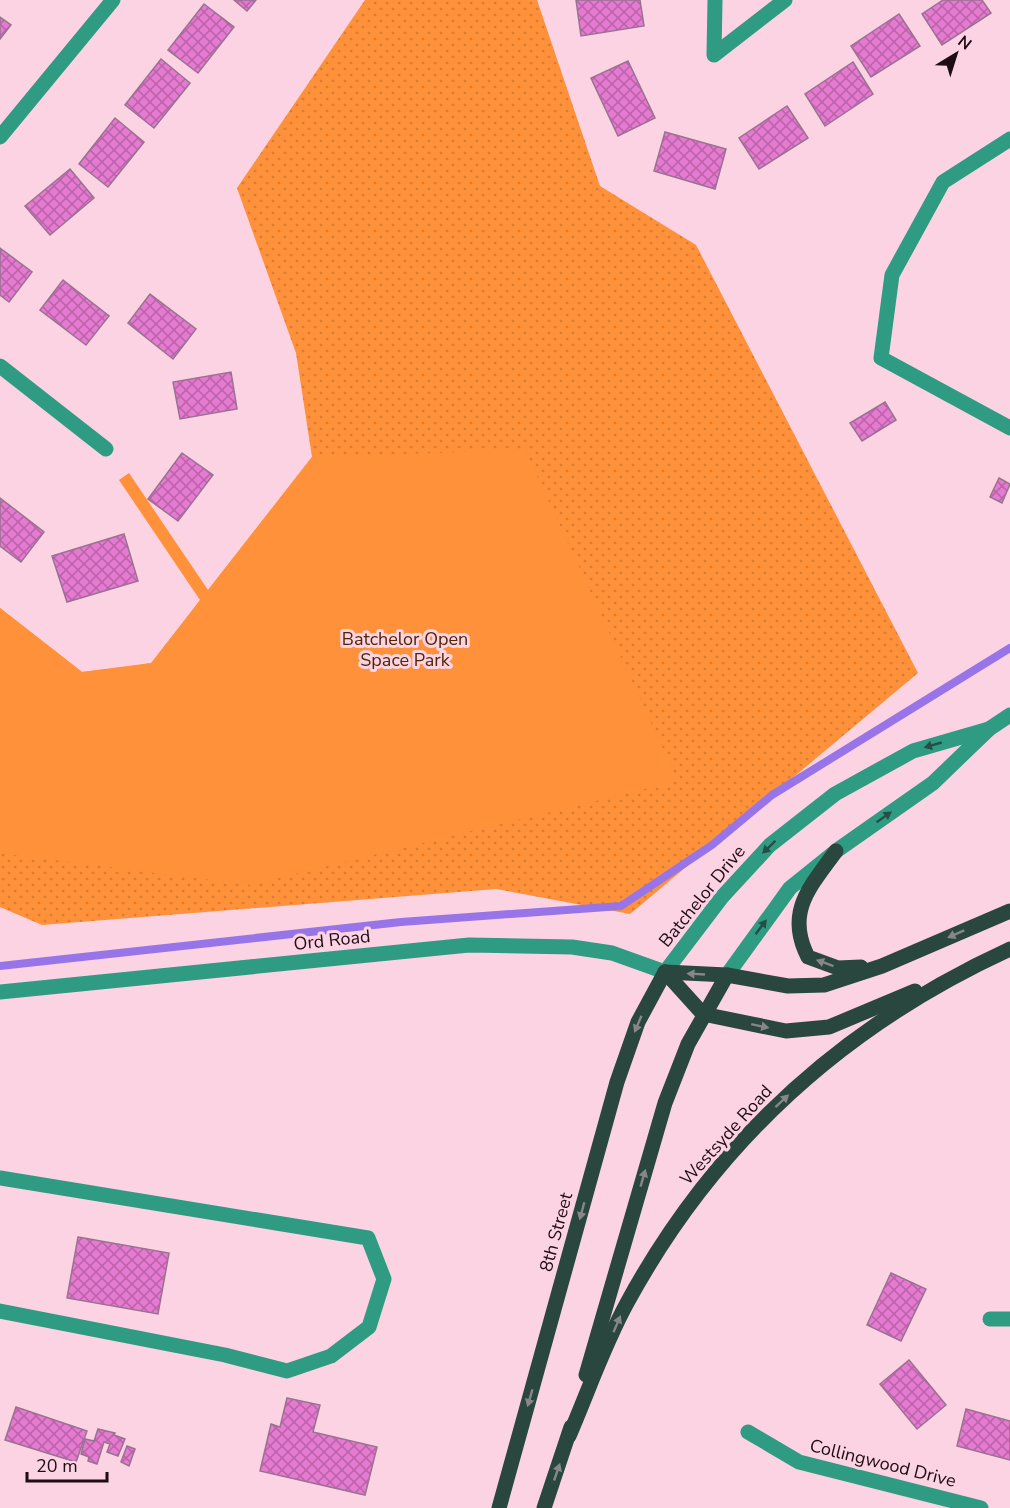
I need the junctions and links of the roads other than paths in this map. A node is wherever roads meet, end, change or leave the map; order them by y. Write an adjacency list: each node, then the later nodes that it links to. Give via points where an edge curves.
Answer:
1 (113, 0): 4 (street)
2 (715, 0): 3 (street, via 714,55)
3 (785, 0)
4 (0, 137)
5 (1010, 139): 7 (street, via 943,182 892,275 881,358)
6 (0, 366): 8 (street)
7 (1010, 428)
8 (106, 450)
9 (1010, 715): 10 (street, Batchelor Drive)
10 (989, 729): 11 (street, Batchelor Drive, one-way to 10, via 933,783); 16 (street, Batchelor Drive, one-way to 16, via 913,751 835,794 770,845 722,897)
11 (836, 851): 14 (main road, one-way to 11, via 838,968 808,957 799,939 798,918 804,896); 17 (street, Batchelor Drive, one-way to 11, via 790,888)
12 (1010, 911): 14 (main road, one-way to 14)
13 (1010, 949): 15 (main road, Westsyde Road)
14 (882, 966): 17 (main road, via 824,985 788,986)
15 (965, 970): 19 (main road, one-way to 15, via 786,1031 830,1027); 25 (main road, Westsyde Road, one-way to 15, via 626,1304 667,1234 713,1174 764,1118 830,1057 881,1020)
16 (665, 972): 17 (main road, one-way to 16); 18 (street, Ord Road, via 612,953 572,947 469,945); 19 (main road); 26 (main road, 8th Street, one-way to 26, via 638,1022 617,1082)
17 (727, 975): 19 (main road, Batchelor Drive)
18 (0, 992)
19 (703, 1014): 25 (main road, one-way to 19, via 665,1103)
20 (0, 1178): 21 (street, via 368,1238 384,1279 369,1327 332,1356 287,1371)
21 (0, 1311)
22 (990, 1319): 23 (street)
23 (1010, 1319)
24 (748, 1432): 28 (street, Collingwood Drive, via 799,1462)
25 (569, 1436): 27 (main road, one-way to 25)
26 (499, 1508)
27 (544, 1508)
28 (981, 1508)

